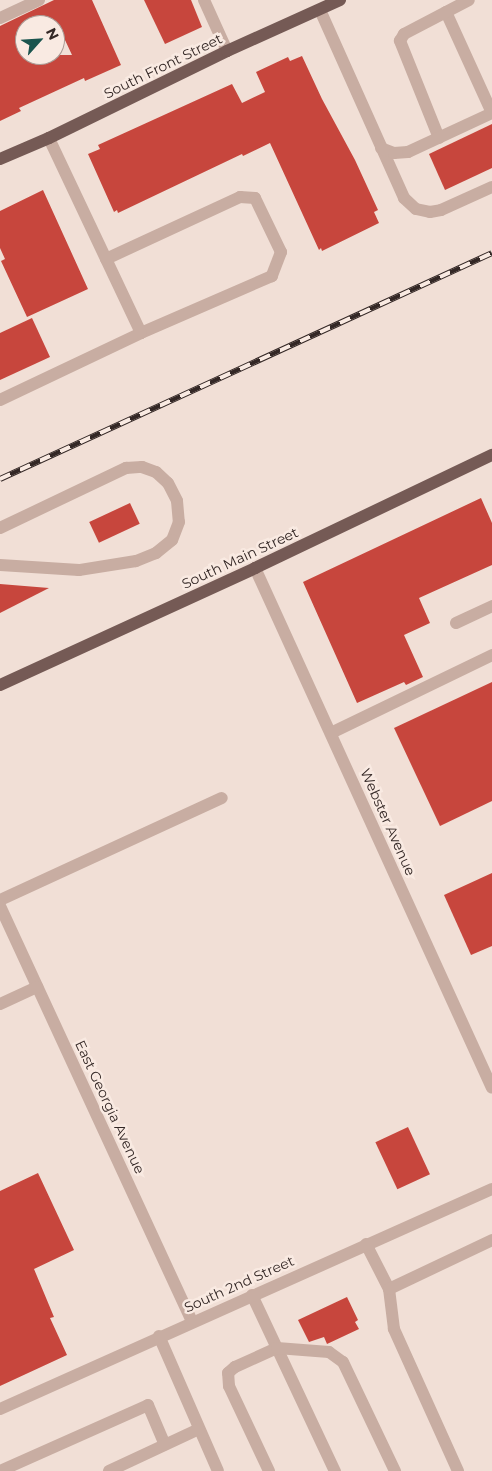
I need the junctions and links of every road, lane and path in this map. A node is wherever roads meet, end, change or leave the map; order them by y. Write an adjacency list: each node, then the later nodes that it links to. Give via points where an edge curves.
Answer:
1 (39, 0): 7 (street)
2 (204, 0): 8 (street)
3 (340, 0): 5 (main road, South Front Street)
4 (469, 0): 6 (street)
5 (320, 10): 8 (main road, South Front Street); 12 (street)
6 (446, 12): 9 (street); 11 (street, via 404,34 400,41)
7 (0, 18)
8 (227, 51): 10 (main road, South Front Street)
9 (492, 113): 11 (street)
10 (49, 138): 13 (main road, South Front Street); 15 (street)
11 (439, 138): 12 (street, via 408,152 394,153)
12 (381, 148): 14 (street, via 404,198 416,209 441,210)
13 (0, 159)
14 (492, 186)
15 (106, 259): 16 (street); 16 (street, via 240,197 255,198 281,252 272,276)
16 (141, 333): 17 (street)
17 (0, 400)
18 (492, 455): 21 (main road, South Main Street)
19 (0, 528): 20 (street, via 126,468 142,467 156,472 168,483 177,501 179,522 172,540 156,553 136,562 79,570)
20 (0, 565)
21 (255, 568): 25 (main road, South Main Street); 26 (street, Webster Avenue)
22 (492, 606): 23 (street)
23 (456, 623)
24 (492, 656): 26 (street)
25 (0, 685)
26 (331, 733): 32 (street, Webster Avenue)
27 (222, 798): 28 (street)
28 (0, 900)
29 (0, 906): 30 (street, East Georgia Avenue)
30 (37, 987): 31 (street); 38 (street, East Georgia Avenue)
31 (0, 1004)
32 (492, 1088)
33 (492, 1189): 35 (street, South 2nd Street)
34 (492, 1240): 36 (street)
35 (366, 1244): 36 (street); 37 (street, South 2nd Street)
36 (389, 1289): 50 (street, via 394,1329)
37 (252, 1295): 38 (street, South 2nd Street); 40 (street)
38 (192, 1321): 39 (street, South 2nd Street)
39 (159, 1336): 41 (street, South 2nd Street); 42 (street)
40 (277, 1348): 47 (street, via 228,1373 229,1386); 48 (street); 49 (street, via 329,1352 343,1362)
41 (0, 1409)
42 (199, 1429): 43 (street); 46 (street)
43 (165, 1445): 44 (street, via 148,1405); 45 (street)
44 (0, 1471)
45 (110, 1471)
46 (218, 1471)
47 (270, 1471)
48 (334, 1471)
49 (395, 1471)
50 (458, 1471)

